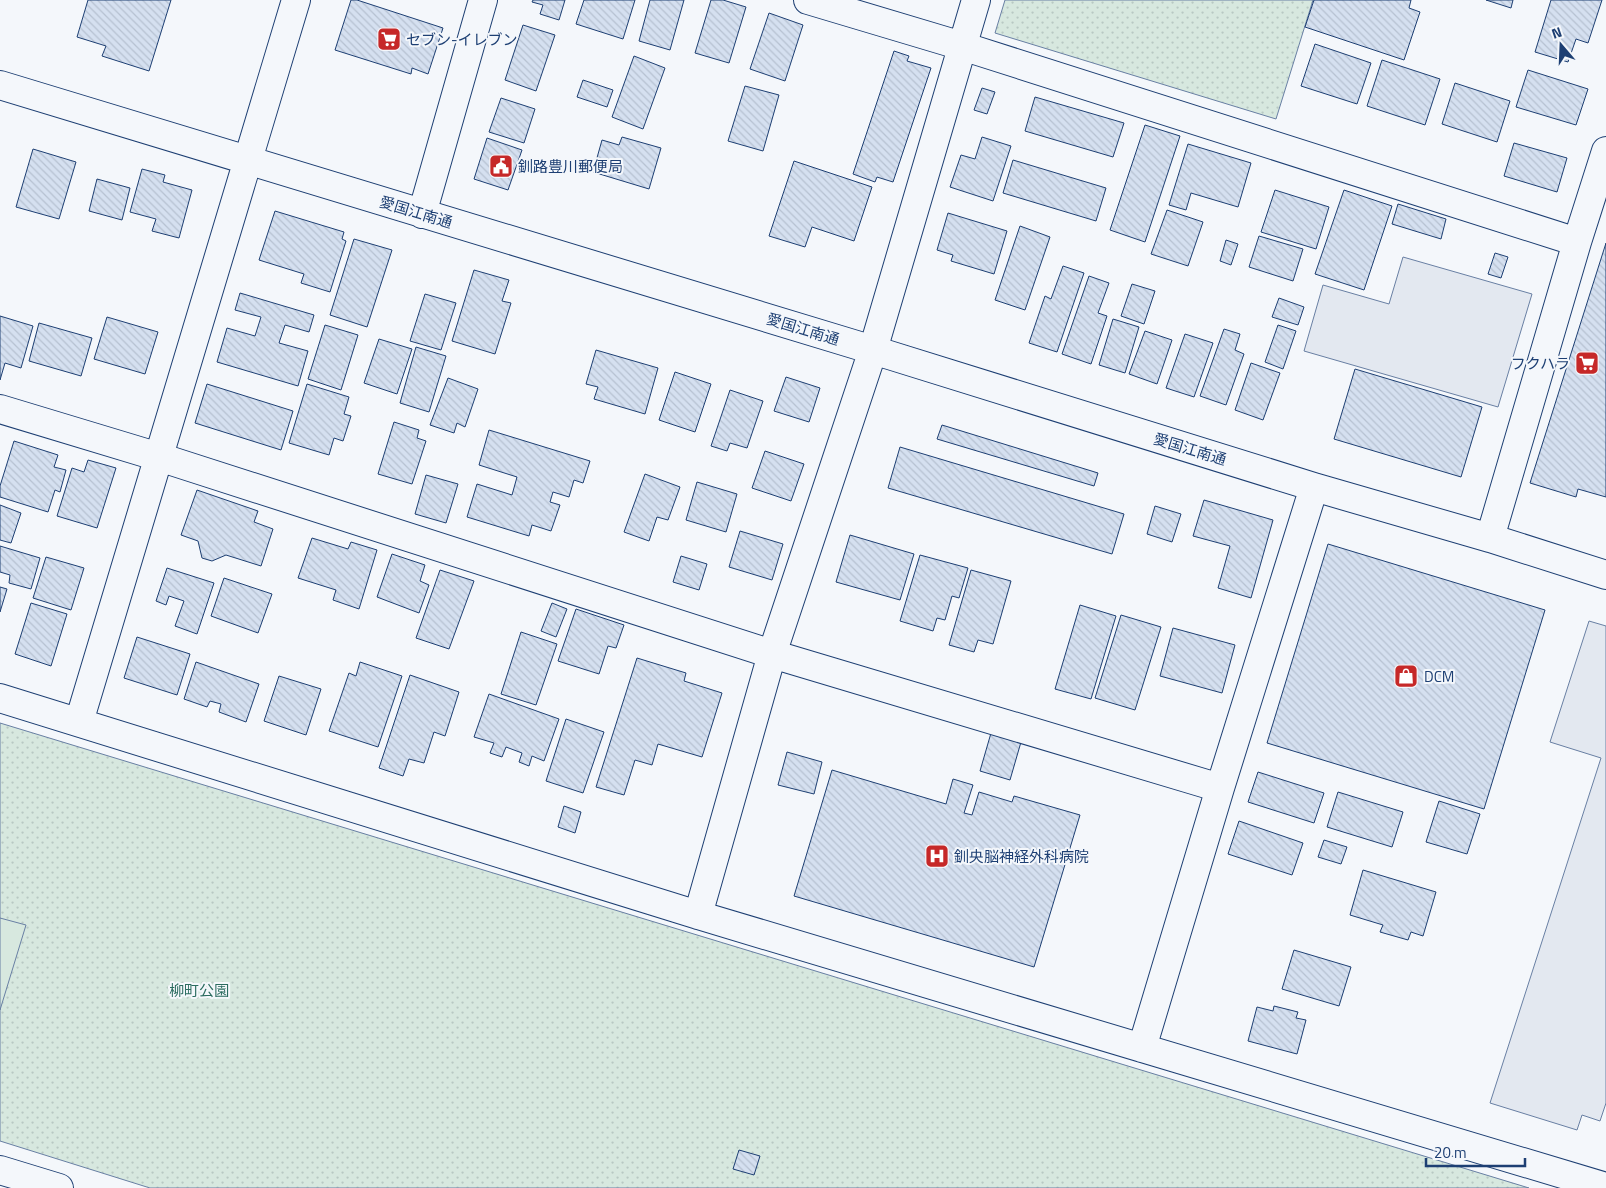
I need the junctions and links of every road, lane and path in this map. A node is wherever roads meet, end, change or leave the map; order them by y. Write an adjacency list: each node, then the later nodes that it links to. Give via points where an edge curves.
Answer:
1 (296, 0): 8 (street)
2 (483, 0): 9 (street)
3 (808, 0): 5 (street)
4 (976, 0): 5 (street)
5 (962, 46): 10 (street); 11 (street)
6 (0, 85): 8 (street, 愛国江南通)
7 (1606, 151): 10 (street)
8 (248, 161): 9 (street, 愛国江南通); 13 (street)
9 (422, 214): 11 (street, 愛国江南通)
10 (1577, 242): 15 (street)
11 (873, 350): 14 (street, 愛国江南通); 17 (street)
12 (0, 410): 13 (street)
13 (159, 457): 17 (street); 19 (street)
14 (1314, 487): 15 (street, 愛国江南通); 20 (street)
15 (1490, 538): 16 (street, 愛国江南通)
16 (1606, 575)
17 (772, 654): 20 (street); 21 (street)
18 (0, 698): 19 (street)
19 (79, 722): 21 (street)
20 (1220, 788): 22 (street)
21 (698, 915): 22 (street)
22 (1142, 1048): 25 (street)
23 (0, 1170): 24 (street)
24 (56, 1187)
25 (1606, 1187)

